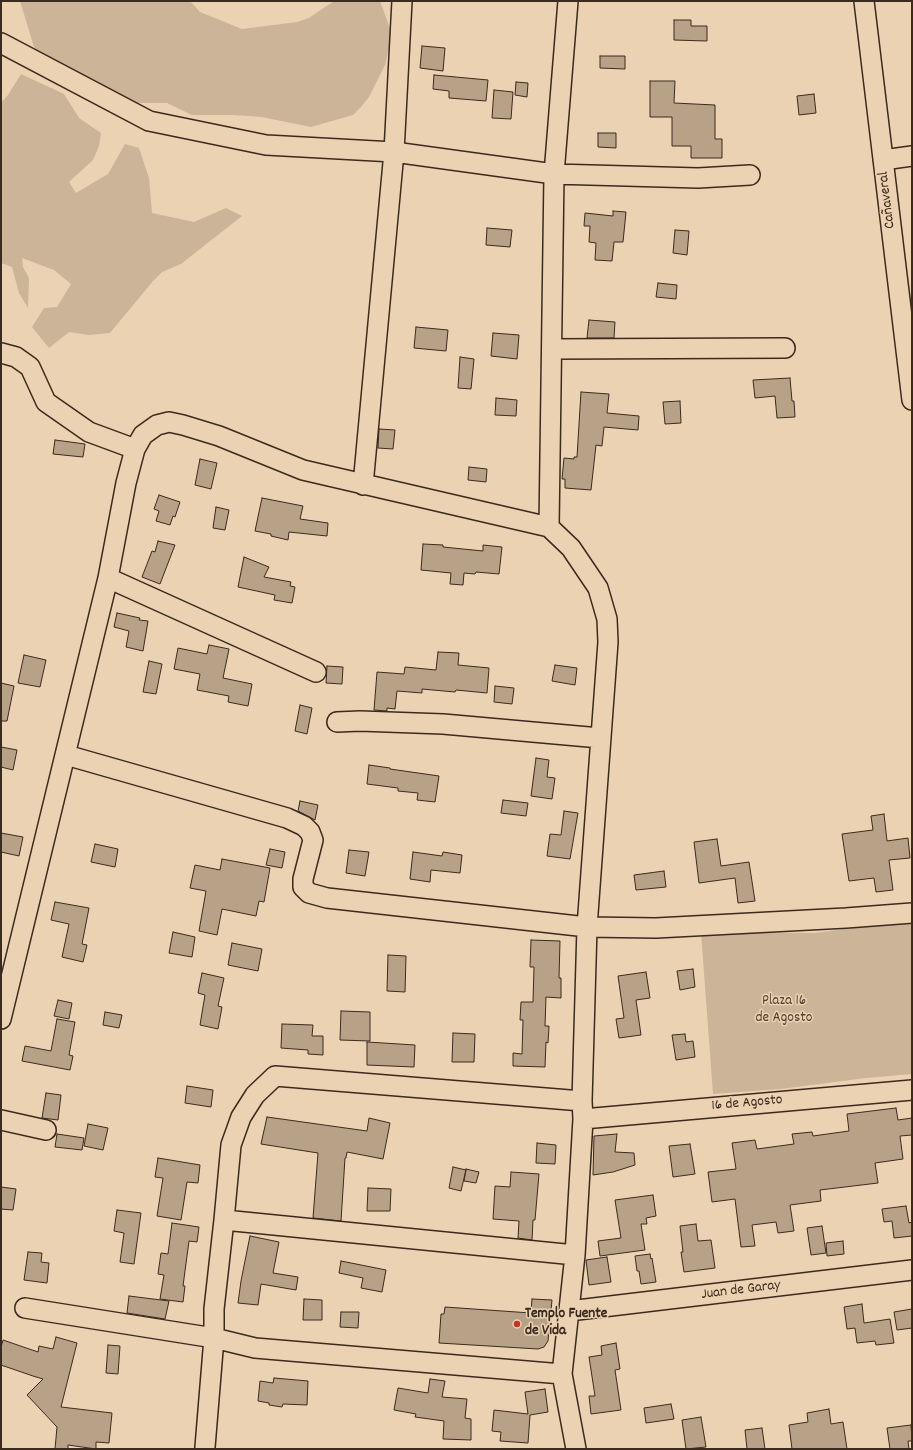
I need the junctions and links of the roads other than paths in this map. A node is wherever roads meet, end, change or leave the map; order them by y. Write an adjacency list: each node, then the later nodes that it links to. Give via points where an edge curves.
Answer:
1 (402, 1): 5 (street)
2 (568, 1): 8 (street)
3 (864, 1): 7 (street, Cañaveral)
4 (1, 42): 5 (street, via 149,121 266,145)
5 (394, 152): 8 (street); 15 (street)
6 (912, 156): 7 (street)
7 (883, 160): 13 (street, Cañaveral)
8 (554, 174): 9 (street, via 698,178); 11 (street)
9 (750, 175)
10 (785, 348): 11 (street)
11 (552, 349): 16 (street)
12 (1, 353): 14 (street, via 16,357 30,367 46,402 89,432)
13 (912, 400)
14 (134, 449): 15 (street, via 143,436 157,425 169,422 219,436 303,470); 17 (street)
15 (363, 485): 16 (street)
16 (549, 527): 20 (street, via 571,548 598,588 608,619)
17 (108, 578): 18 (street); 21 (street)
18 (316, 672)
19 (337, 722): 20 (street, via 442,724)
20 (600, 738): 23 (street)
21 (66, 755): 23 (street, via 287,818 304,826 314,840 303,879 303,887 309,893 327,898); 24 (street)
22 (912, 913): 23 (street, via 656,928)
23 (587, 927): 26 (street)
24 (1, 1019)
25 (912, 1090): 26 (street, 16 de Agosto)
26 (582, 1110): 29 (street, 16 de Agosto, via 275,1076 255,1095 241,1117 231,1145); 30 (street)
27 (1, 1120): 28 (street)
28 (46, 1130)
29 (224, 1220): 30 (street); 34 (street, 16 de Agosto, via 214,1309)
30 (575, 1256): 33 (street)
31 (912, 1270): 33 (street, Juan de Garay)
32 (25, 1308): 34 (street)
33 (569, 1311): 35 (street)
34 (214, 1338): 35 (street, via 255,1348); 36 (street, 16 de Agosto)
35 (562, 1374): 37 (street)
36 (205, 1447)
37 (576, 1449)

